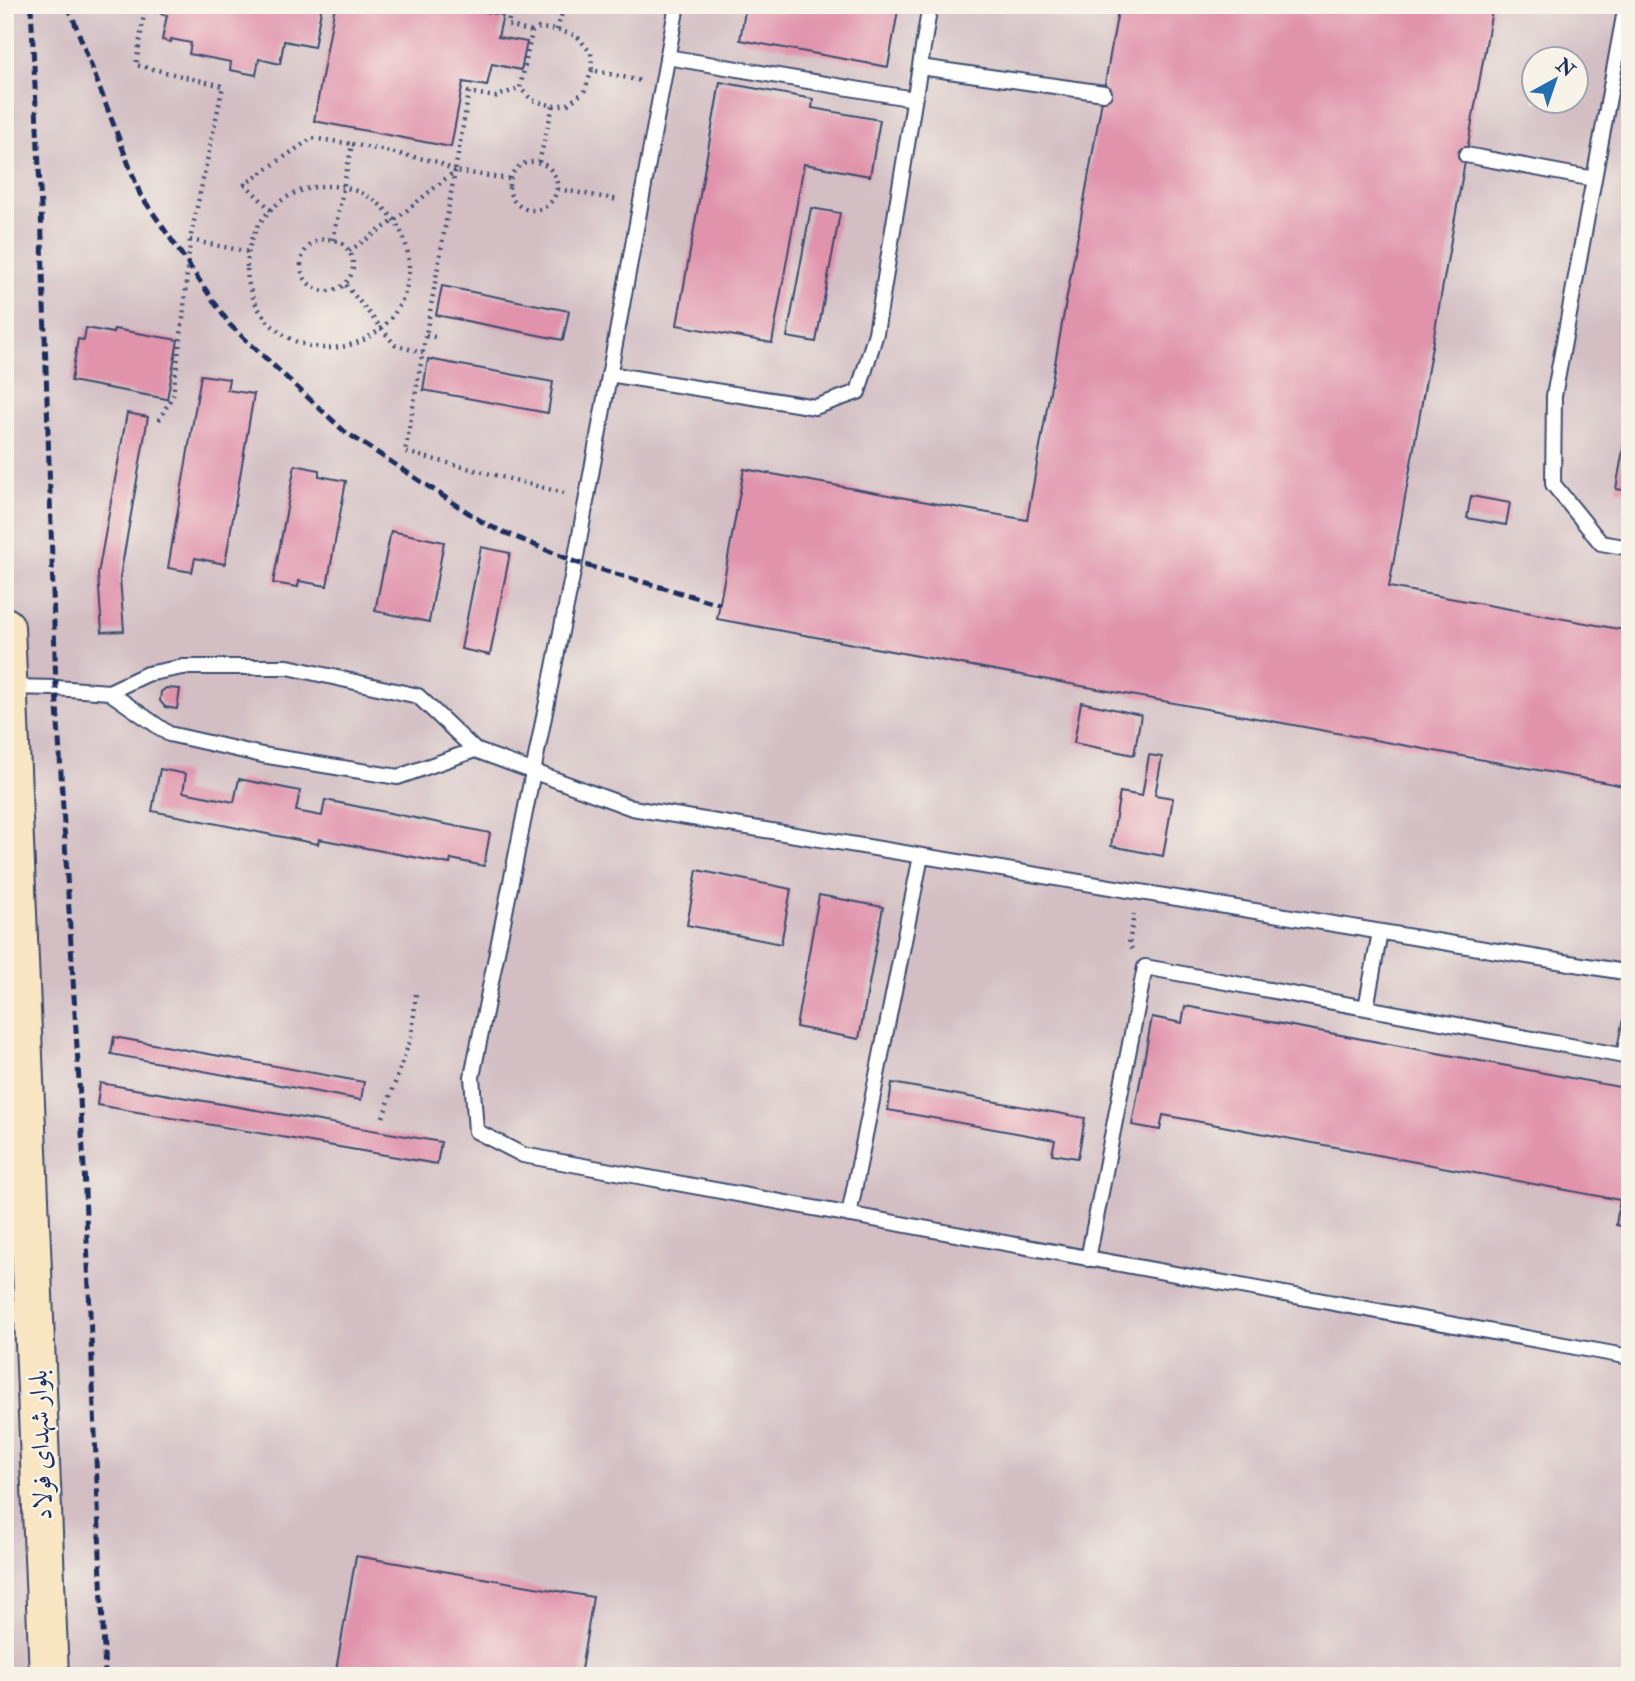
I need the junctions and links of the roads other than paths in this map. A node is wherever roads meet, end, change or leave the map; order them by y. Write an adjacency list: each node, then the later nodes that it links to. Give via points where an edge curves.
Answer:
1 (677, 5): 4 (lane)
2 (930, 5): 5 (lane)
3 (1626, 5): 9 (lane)
4 (667, 57): 7 (lane); 10 (lane)
5 (920, 67): 6 (lane); 7 (lane)
6 (1104, 93)
7 (914, 99): 10 (lane, via 876,333 858,392 815,407)
8 (1466, 155): 9 (lane)
9 (1594, 179): 11 (lane, via 1554,396 1553,484 1601,543)
10 (610, 374): 16 (lane)
11 (1630, 548)
12 (5, 627): 13 (street, بلوار شهدای فولاد)
13 (6, 687): 14 (lane); 25 (street, بلوار شهدای فولاد)
14 (109, 692): 15 (lane, via 169,734 398,777); 15 (lane, via 146,674 183,667 288,667 418,696)
15 (475, 750): 16 (lane)
16 (534, 772): 17 (lane, via 632,808); 22 (lane, via 472,1077 476,1131 523,1155)
17 (921, 856): 18 (lane); 22 (lane)
18 (1380, 932): 19 (lane); 20 (lane)
19 (1630, 973)
20 (1366, 1008): 21 (lane, via 1624,1055); 23 (lane, via 1145,967)
21 (1630, 1024)
22 (849, 1215): 23 (lane)
23 (1088, 1259): 24 (lane)
24 (1630, 1357)
25 (49, 1676)

